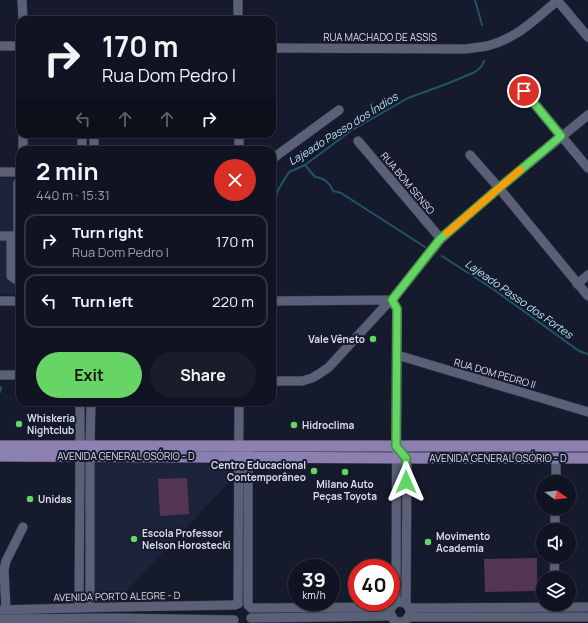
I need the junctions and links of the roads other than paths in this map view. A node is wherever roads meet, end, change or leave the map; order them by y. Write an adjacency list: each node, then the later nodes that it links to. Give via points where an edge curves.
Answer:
1 (22, 0): 4 (street)
2 (238, 0): 5 (street)
3 (558, 0): 6 (street); 9 (street, RUA MACHADO DE ASSIS, via 521,31 488,46 465,49)
4 (23, 16)
5 (238, 16)
6 (588, 37)
7 (0, 46): 8 (street)
8 (16, 46)
9 (276, 48)
10 (524, 91): 13 (street)
11 (339, 110): 16 (street)
12 (588, 115): 13 (street)
13 (561, 136): 17 (street); 20 (street)
14 (358, 141): 23 (street, RUA BOM SENSO)
15 (470, 155): 20 (street)
16 (276, 156)
17 (588, 168)
18 (0, 172): 19 (street)
19 (16, 172)
20 (499, 188): 23 (street); 26 (street)
21 (0, 236): 22 (street)
22 (16, 236): 25 (street, via 11,276)
23 (440, 239): 28 (street)
24 (588, 275): 26 (street)
25 (16, 279)
26 (577, 284): 27 (street)
27 (588, 296)
28 (392, 300): 31 (street); 32 (street, via 397,309); 35 (street, via 329,367 319,374 302,381)
29 (0, 301): 30 (street)
30 (16, 301)
31 (276, 301)
32 (397, 355): 39 (street, RUA DOM PEDRO II); 41 (street)
33 (0, 375): 34 (street)
34 (16, 375)
35 (276, 381)
36 (80, 406): 43 (street)
37 (91, 406): 43 (street)
38 (239, 406): 44 (street)
39 (588, 412)
40 (0, 446): 43 (main road, AVENIDA GENERAL OSÓRIO - D)
41 (396, 446): 42 (main road, AVENIDA GENERAL OSÓRIO - D); 44 (main road, AVENIDA GENERAL OSÓRIO - D); 46 (street)
42 (588, 446)
43 (85, 451): 44 (main road, AVENIDA GENERAL OSÓRIO - D); 45 (main road, AVENIDA GENERAL OSÓRIO - D); 50 (street); 51 (street)
44 (244, 452): 46 (main road, AVENIDA GENERAL OSÓRIO - D); 53 (street); 54 (street)
45 (0, 456)
46 (401, 458): 47 (main road, AVENIDA GENERAL OSÓRIO - D); 62 (street); 63 (street)
47 (556, 458): 48 (main road, AVENIDA GENERAL OSÓRIO - D); 49 (street)
48 (588, 458)
49 (556, 475)
50 (90, 512): 51 (street); 56 (street)
51 (80, 513): 59 (street)
52 (23, 526): 60 (street, via 5,566)
53 (237, 604): 54 (street, via 245,603); 56 (street, AVENIDA PORTO ALEGRE - D); 69 (street, via 232,611)
54 (249, 606): 62 (street); 69 (street, via 252,614)
55 (576, 606): 58 (street)
56 (90, 607): 59 (street, AVENIDA PORTO ALEGRE - D)
57 (536, 607): 61 (street)
58 (588, 607)
59 (79, 608): 60 (street, AVENIDA PORTO ALEGRE - D)
60 (3, 610)
61 (489, 612): 63 (street); 66 (street)
62 (394, 614): 63 (street, via 401,622); 63 (street, via 400,602); 69 (street)
63 (407, 614)
64 (588, 617): 66 (street)
65 (0, 619): 67 (street)
66 (554, 620)
67 (78, 621): 68 (street)
68 (89, 621): 69 (street)
69 (242, 622)

